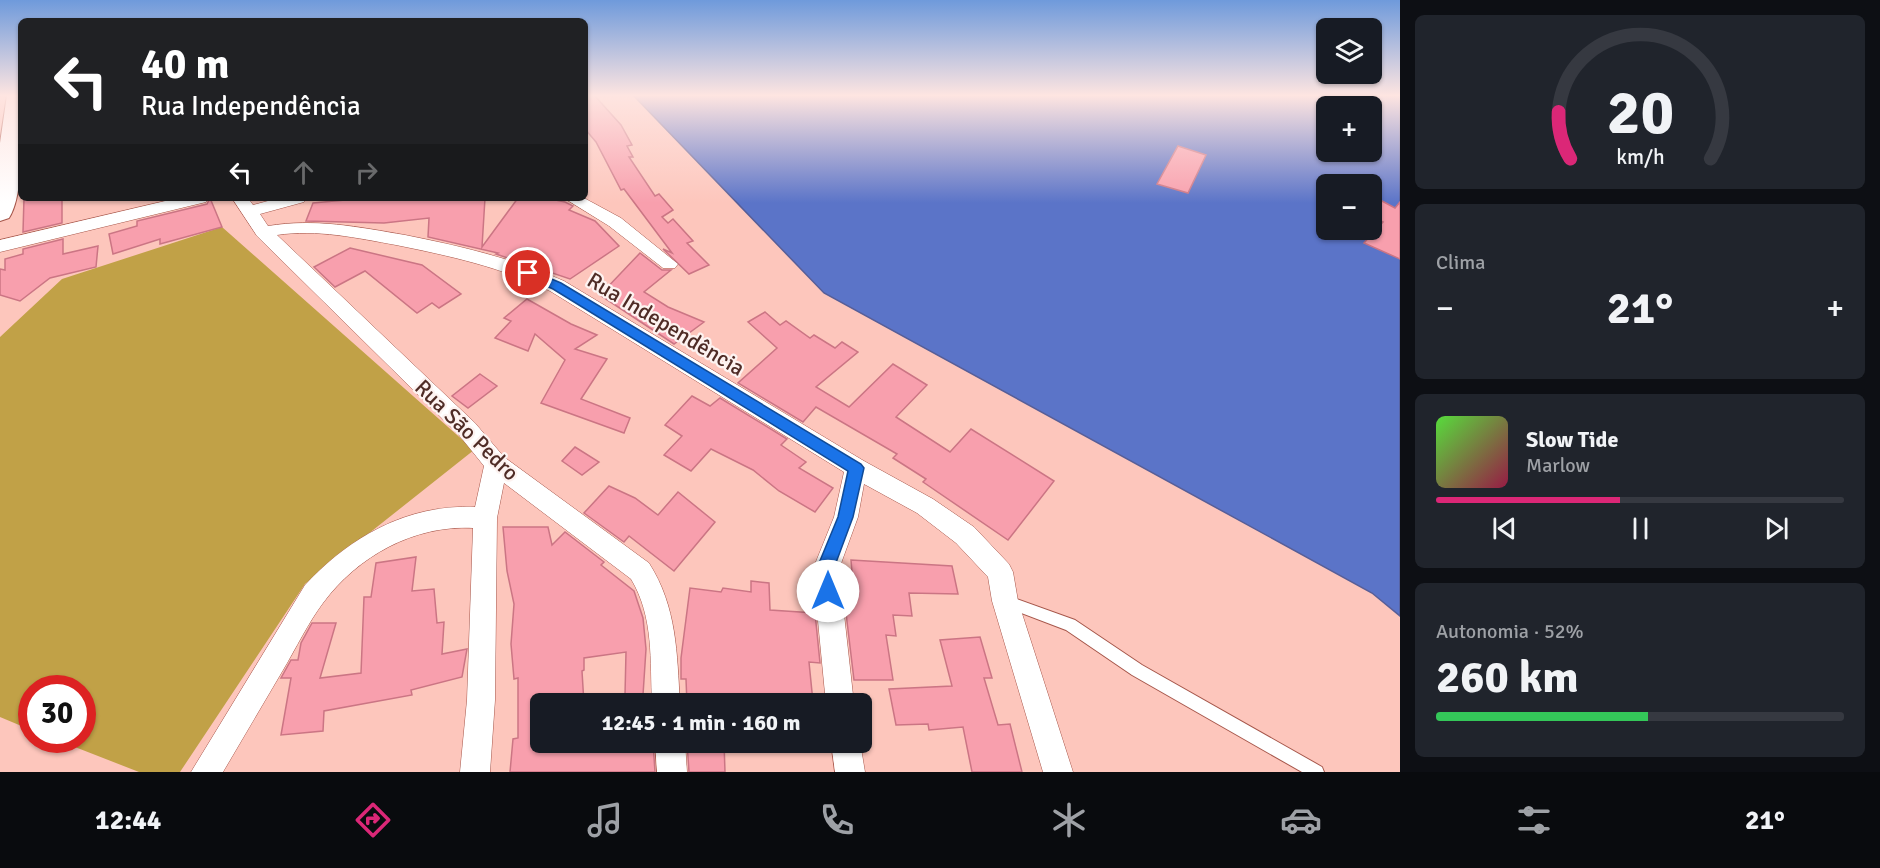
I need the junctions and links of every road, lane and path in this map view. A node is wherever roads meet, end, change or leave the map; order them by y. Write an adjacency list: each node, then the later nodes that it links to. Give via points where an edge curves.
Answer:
1 (12, 131): 6 (street)
2 (188, 201): 8 (street)
3 (275, 201): 5 (street)
4 (577, 201): 9 (street, via 615,222)
5 (244, 205): 7 (street, Rua São Pedro)
6 (0, 213)
7 (263, 232): 10 (street, Rua São Pedro, via 466,429); 11 (street, Rua Independência, via 308,227 370,235 513,266 557,286)
8 (0, 246)
9 (669, 264)
10 (496, 464): 12 (street); 14 (street, Rua São Pedro, via 640,571 660,611)
11 (856, 468): 13 (street, Rua Independência, via 925,506 965,535 1000,572); 15 (street, via 846,517 826,568)
12 (485, 518): 18 (street, via 441,518 393,532 373,541 331,573 314,594); 19 (street, via 481,700)
13 (1005, 601): 22 (street); 23 (lane, via 1070,625 1137,670)
14 (665, 693)
15 (839, 693)
16 (671, 753): 20 (street)
17 (847, 753): 21 (street)
18 (206, 772)
19 (475, 772)
20 (672, 772)
21 (850, 772)
22 (1058, 772)
23 (1317, 772)

